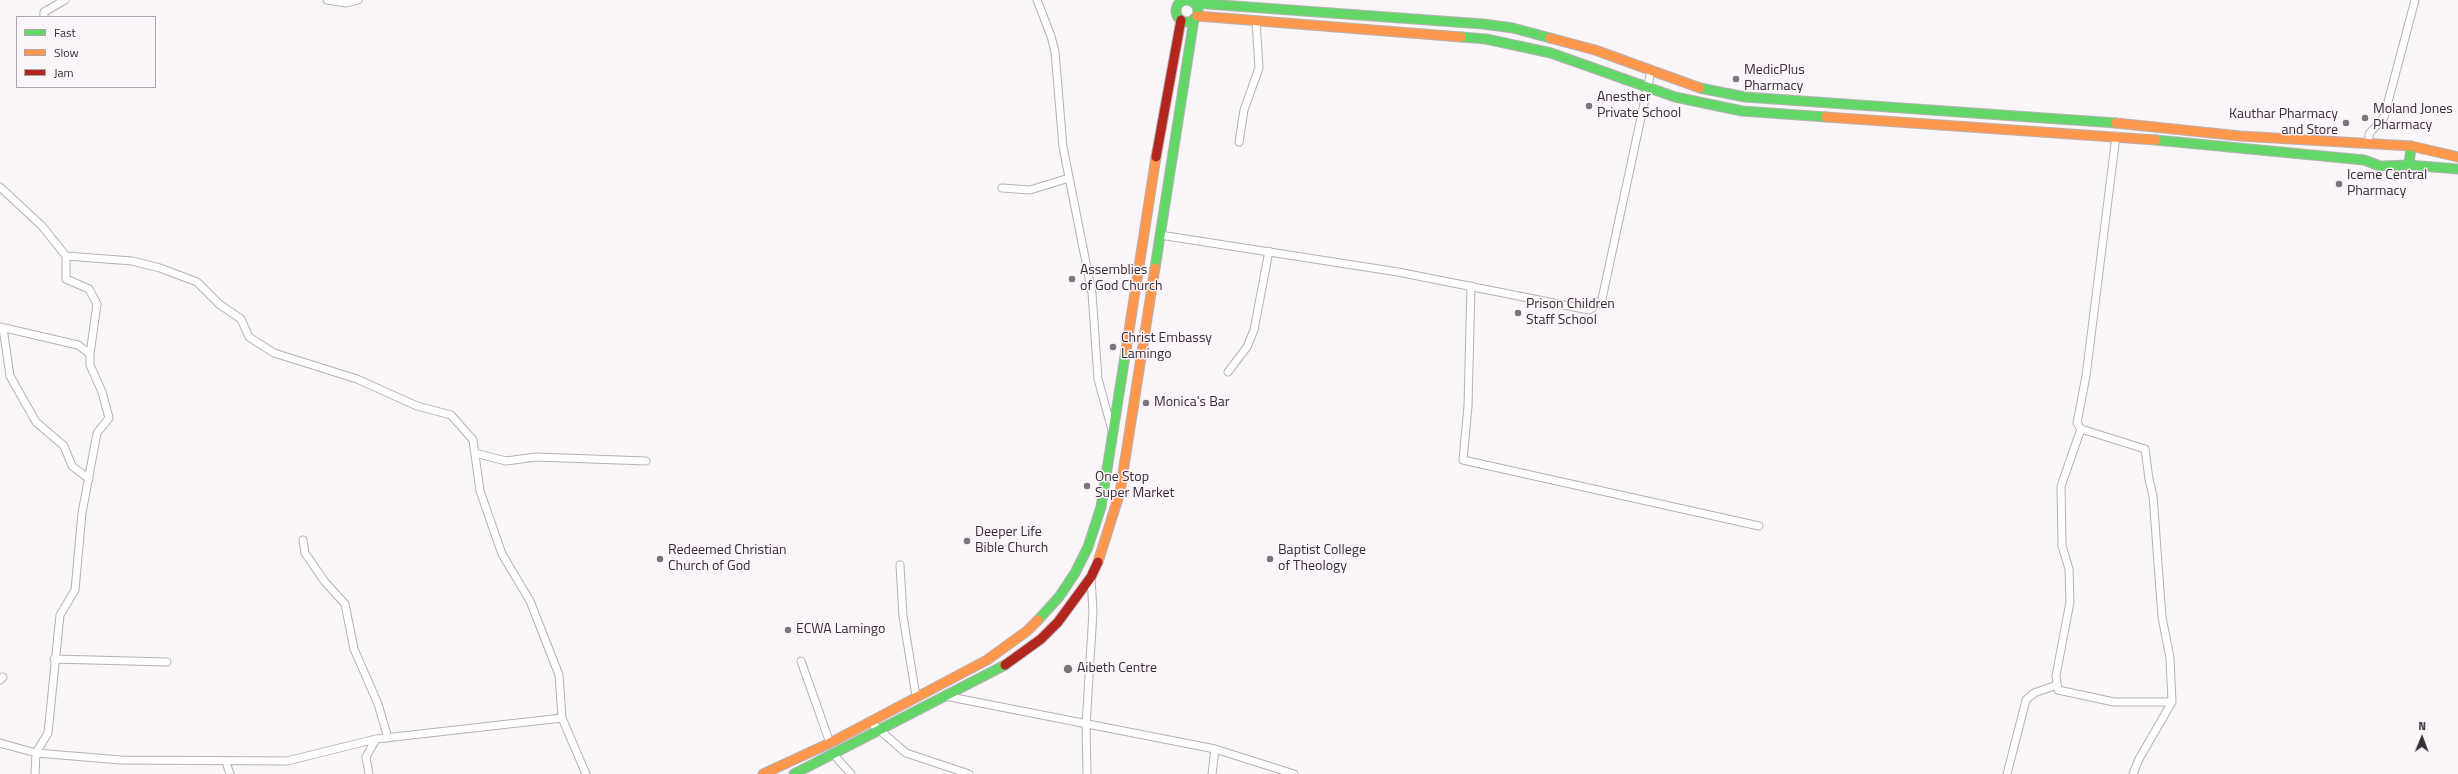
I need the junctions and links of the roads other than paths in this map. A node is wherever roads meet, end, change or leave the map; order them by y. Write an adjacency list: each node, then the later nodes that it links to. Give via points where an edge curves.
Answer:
1 (65, 0): 7 (street, via 44,12)
2 (327, 0): 3 (street, via 346,3)
3 (358, 0)
4 (1037, 0): 21 (street, via 1055,52 1059,120)
5 (2415, 0): 15 (street, via 2384,117 2369,134)
6 (1191, 1): 8 (street, via 1197,6); 9 (street, via 1180,3 1176,11); 11 (street, via 1513,28 1595,50)
7 (44, 16)
8 (1196, 18): 9 (street, via 1185,22); 10 (street); 24 (street)
9 (1181, 20): 32 (street)
10 (1256, 21): 12 (street, via 1486,39 1551,53); 14 (street, via 1259,68 1244,110)
11 (1651, 71): 12 (street); 15 (street, via 1700,88 1745,97)
12 (1648, 87): 13 (street, via 1681,99 1742,111); 27 (street, via 1602,299 1597,306 1589,310)
13 (2116, 136): 18 (street); 31 (street, via 2086,376 2077,423)
14 (1239, 142)
15 (2368, 144): 16 (street); 18 (street)
16 (2412, 146): 17 (street); 19 (street)
17 (2458, 157)
18 (2364, 160): 19 (street, via 2380,166)
19 (2409, 165): 20 (street)
20 (2458, 170)
21 (1069, 178): 23 (street, via 1030,190); 32 (street, via 1092,293 1098,380)
22 (0, 187): 26 (street, via 42,226)
23 (1002, 188)
24 (1160, 235): 25 (street); 39 (street, via 1120,492 1104,548)
25 (1269, 251): 27 (street); 30 (street, via 1254,330 1247,347)
26 (66, 256): 29 (street, via 66,279 89,289 97,304); 33 (street, via 132,261 197,282 219,304 241,318 249,337 274,353 357,379 417,406 451,415 473,440)
27 (1470, 286): 36 (street, via 1468,406 1463,460)
28 (2, 328): 29 (street, via 78,345); 35 (street, via 10,376 36,422 64,446 72,466)
29 (90, 354): 35 (street, via 90,365 102,392 109,418 97,433)
30 (1228, 372)
31 (2081, 429): 43 (street, via 2061,486 2062,546 2069,569 2070,602 2056,676); 46 (street, via 2146,449 2154,503 2162,617 2170,658)
32 (1113, 432): 44 (street, via 1106,486 1096,525 1088,547 1059,597 1027,631 1010,644 966,672)
33 (475, 453): 34 (street, via 506,461 536,457); 47 (street, via 480,491 502,554 530,601 559,675)
34 (646, 461)
35 (88, 479): 40 (street, via 82,513 75,590 60,615)
36 (1758, 526)
37 (303, 540): 51 (street, via 305,553 325,582 345,604 354,649 378,704)
38 (900, 565): 44 (street, via 903,616)
39 (1091, 576): 45 (street, via 1058,622 1041,639 1007,664); 49 (street, via 1093,612)
40 (54, 659): 42 (street); 56 (street, via 48,733)
41 (801, 661): 54 (street)
42 (167, 662)
43 (2057, 685): 46 (street, via 2058,690 2114,702); 70 (street, via 2034,693 2026,700)
44 (916, 696): 48 (street)
45 (945, 696): 49 (street); 50 (street)
46 (2172, 702): 71 (street)
47 (562, 718): 51 (street); 62 (street)
48 (869, 721): 50 (street); 54 (street)
49 (1086, 725): 55 (street); 67 (street)
50 (879, 729): 57 (street); 66 (street, via 906,753)
51 (388, 738): 52 (street)
52 (376, 740): 58 (street, via 287,761); 61 (street, via 366,757)
53 (0, 743): 56 (street)
54 (830, 743): 63 (street)
55 (1215, 749): 68 (street); 69 (street)
56 (36, 753): 58 (street, via 121,760); 59 (street)
57 (834, 755): 64 (street); 65 (street)
58 (226, 762): 60 (street)
59 (35, 774)
60 (230, 774)
61 (369, 774)
62 (586, 774)
63 (763, 774)
64 (794, 774)
65 (851, 774)
66 (969, 774)
67 (1087, 774)
68 (1212, 774)
69 (1294, 774)
70 (2007, 774)
71 (2133, 774)

